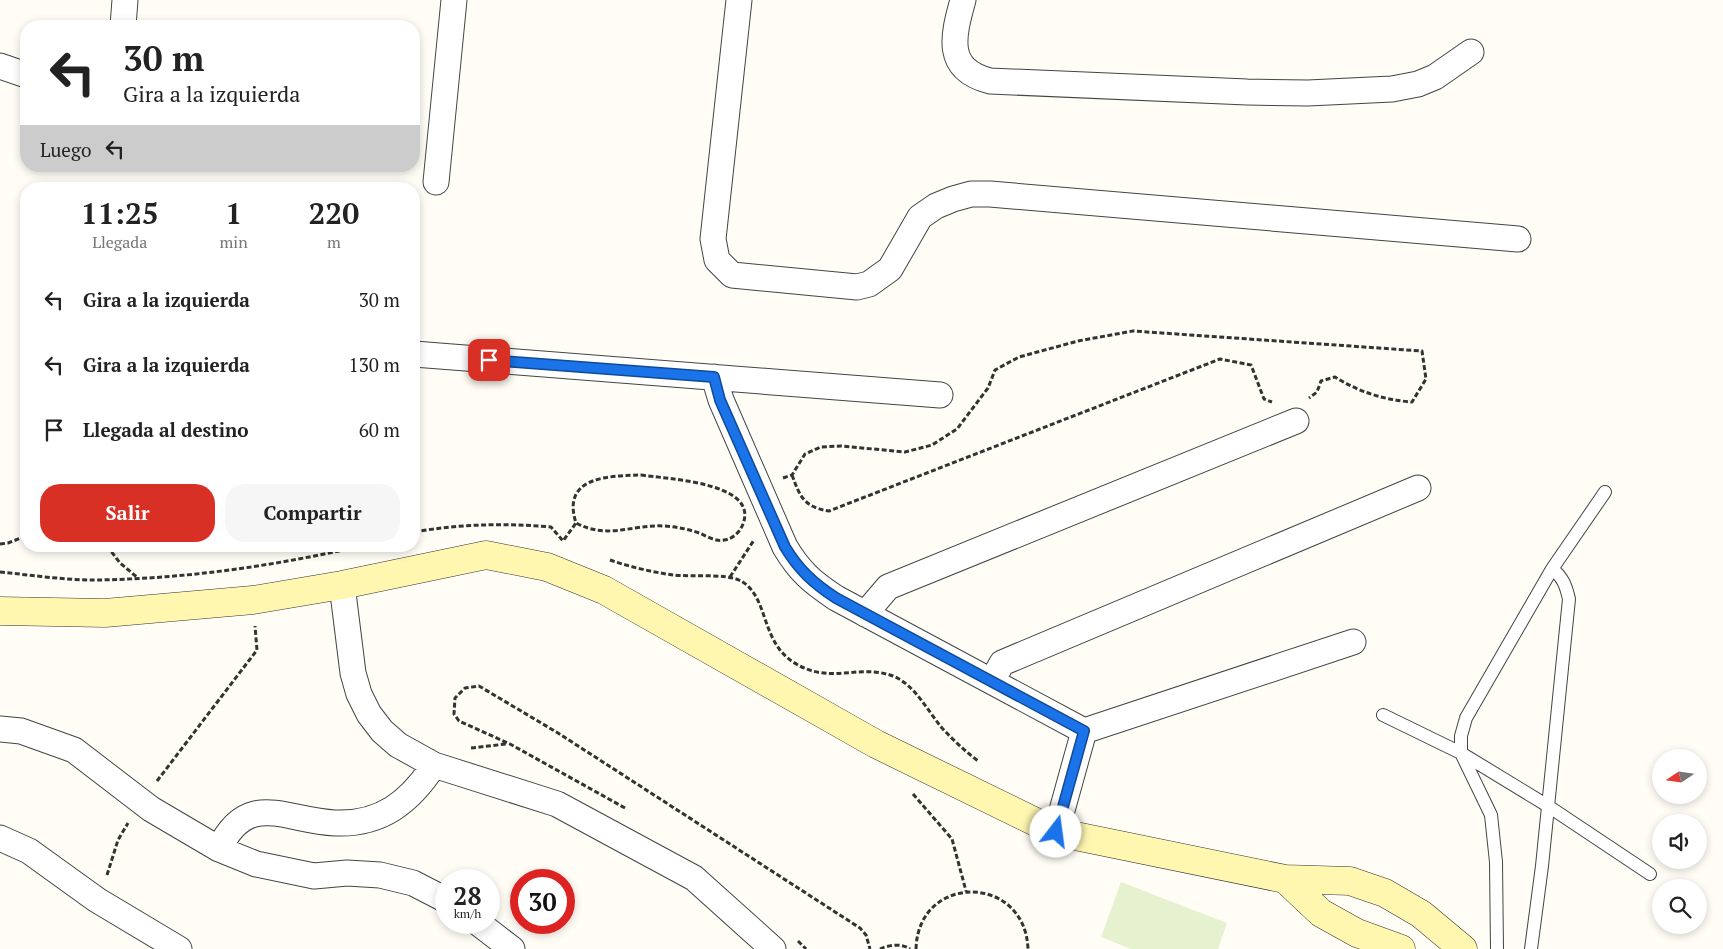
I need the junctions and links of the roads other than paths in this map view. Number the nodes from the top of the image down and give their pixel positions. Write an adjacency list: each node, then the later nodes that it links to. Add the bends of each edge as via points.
1 (125, 0): 5 (street)
2 (454, 0): 9 (street)
3 (739, 0): 10 (street, via 713,239 714,254 732,275 844,287 869,284 890,269 920,217 936,206 971,194)
4 (963, 0): 6 (street, via 954,34 956,52 959,61 972,75 990,81 1308,93 1392,89 1435,77)
5 (123, 20)
6 (1471, 52)
7 (0, 66): 8 (street)
8 (20, 73)
9 (436, 182)
10 (1518, 239)
11 (420, 354): 12 (street)
12 (714, 377): 13 (street); 20 (street, via 749,493 771,514 797,568 812,582)
13 (940, 395)
14 (1300, 411): 20 (street, via 888,588)
15 (1418, 488): 22 (street, via 1002,662)
16 (1605, 492): 17 (lane)
17 (1552, 569): 26 (lane, via 1466,718); 28 (lane, via 1563,580 1569,599)
18 (342, 585): 19 (street, via 253,600 105,613); 27 (street, via 353,673 368,714 398,745); 29 (street, via 486,555 547,567 604,590 876,744)
19 (0, 611)
20 (865, 614): 22 (street)
21 (1353, 642): 25 (street)
22 (992, 681): 25 (street)
23 (1383, 715): 26 (lane)
24 (0, 729): 31 (street, via 21,732 74,750 151,809)
25 (1084, 731): 29 (street)
26 (1461, 753): 28 (lane); 41 (lane, via 1492,815)
27 (434, 764): 31 (street, via 421,786 403,803 382,815 358,822 333,823 262,811 240,820 230,829); 38 (street, via 557,804 694,878)
28 (1548, 806): 32 (lane); 42 (lane)
29 (1056, 832): 33 (street)
30 (0, 838): 36 (street, via 29,851 97,900)
31 (218, 849): 34 (street, via 256,864 314,876 380,875 413,883)
32 (1650, 874)
33 (1284, 879): 39 (street, via 1321,913 1357,932); 40 (street, via 1350,881 1385,893 1421,914)
34 (435, 894)
35 (492, 934): 37 (street)
36 (179, 949)
37 (512, 949)
38 (773, 949)
39 (1401, 949)
40 (1463, 949)
41 (1497, 949)
42 (1531, 949)

